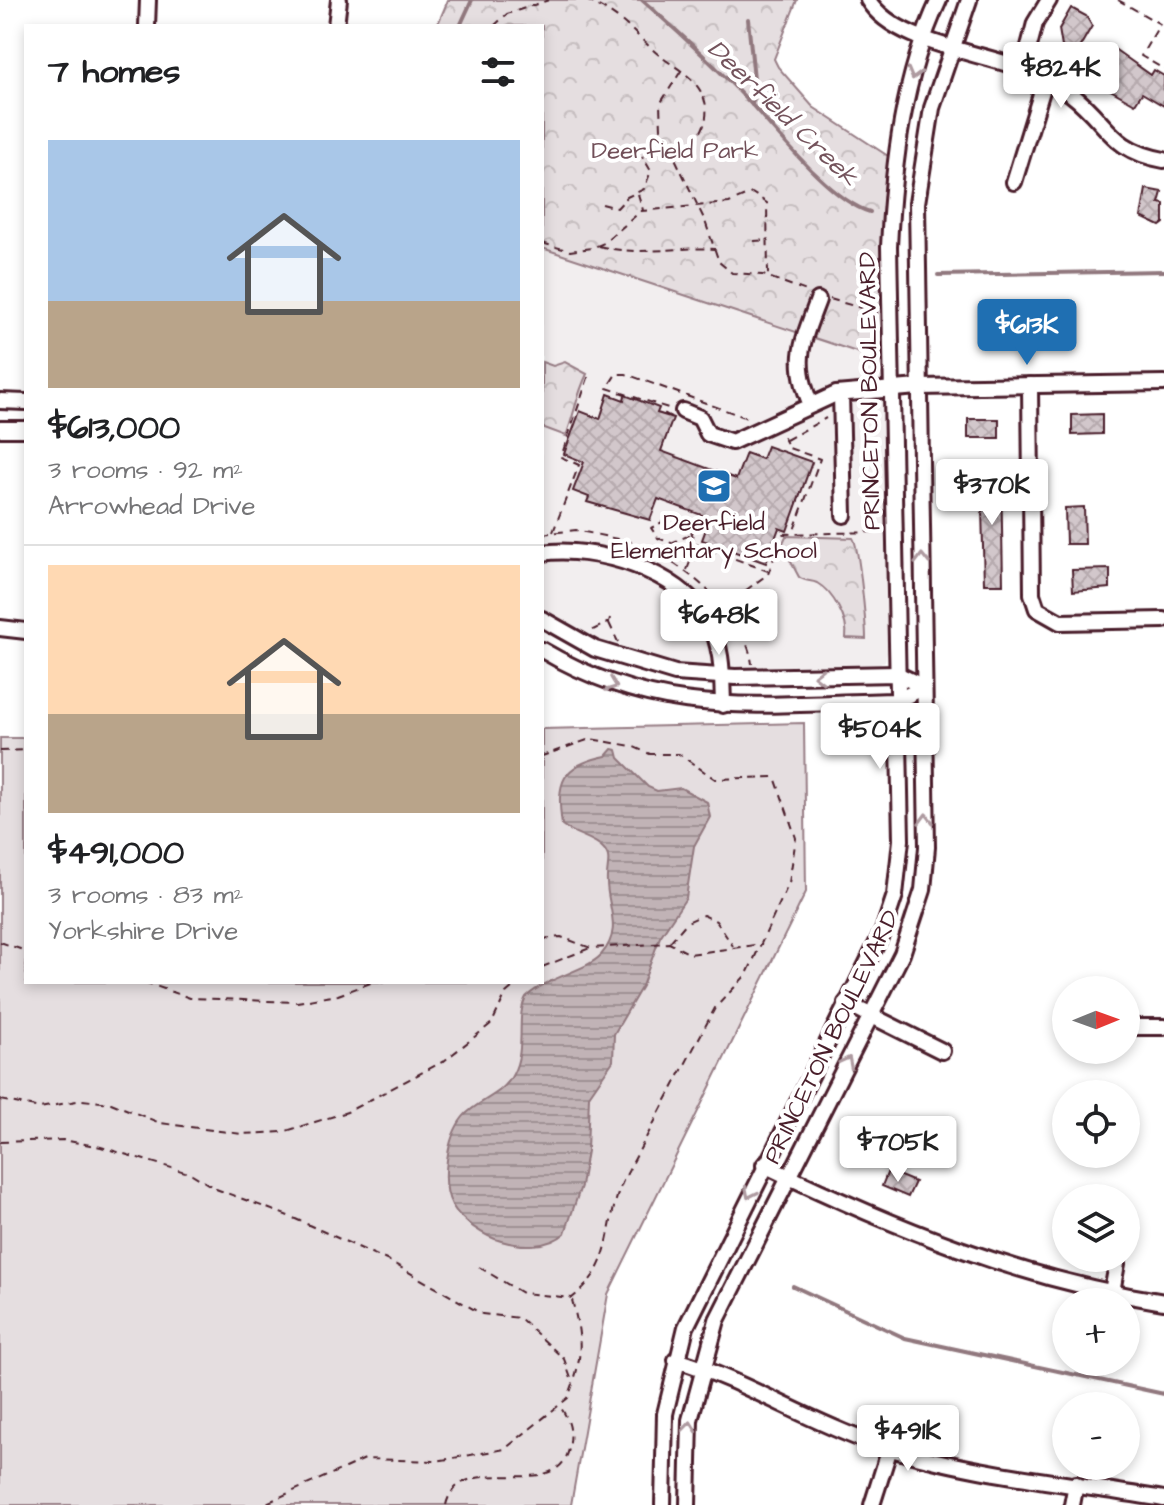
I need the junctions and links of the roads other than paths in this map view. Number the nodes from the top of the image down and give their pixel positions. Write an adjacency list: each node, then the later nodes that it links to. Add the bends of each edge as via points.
1 (148, 0): 7 (street)
2 (339, 0): 8 (street)
3 (868, 0): 9 (street, via 884,20)
4 (939, 0): 9 (street, PRINCETON BOULEVARD)
5 (969, 0): 10 (street, PRINCETON BOULEVARD)
6 (1049, 0): 11 (street, via 1035,23)
7 (147, 24)
8 (336, 24)
9 (924, 38): 10 (street); 19 (street, PRINCETON BOULEVARD, one-way to 19, via 893,183)
10 (950, 46): 11 (street); 18 (street, PRINCETON BOULEVARD, via 932,108 917,203)
11 (1023, 70): 12 (street)
12 (1045, 81): 13 (street, via 1071,94 1115,140); 14 (street)
13 (1164, 160)
14 (1014, 182)
15 (821, 298): 23 (street, via 798,364)
16 (1164, 383): 17 (street)
17 (1030, 385): 18 (street); 30 (street, via 1032,594 1037,609 1060,622)
18 (918, 387): 19 (street); 36 (street, PRINCETON BOULEVARD, one-way to 18)
19 (892, 389): 20 (street); 34 (street, PRINCETON BOULEVARD)
20 (841, 394): 23 (street); 27 (street)
21 (0, 401): 22 (street)
22 (24, 402)
23 (811, 405): 24 (street, via 732,442 708,434 700,418)
24 (680, 415)
25 (0, 429): 26 (street)
26 (24, 429)
27 (844, 515)
28 (544, 553): 35 (street, via 600,556 681,591 707,620)
29 (544, 620): 35 (street, via 620,659 675,673)
30 (1164, 620)
31 (0, 628): 32 (street)
32 (24, 631)
33 (544, 651): 38 (street, one-way to 38, via 637,693)
34 (897, 674): 35 (street, one-way to 35); 36 (street); 37 (street, PRINCETON BOULEVARD)
35 (722, 677): 38 (street)
36 (924, 687): 37 (street); 40 (street, PRINCETON BOULEVARD, one-way to 36, via 910,936 923,890)
37 (897, 701): 38 (street); 39 (street, PRINCETON BOULEVARD, via 899,872 883,931)
38 (723, 705)
39 (846, 1003): 40 (street); 44 (street, PRINCETON BOULEVARD)
40 (871, 1016): 43 (street); 45 (street, PRINCETON BOULEVARD, one-way to 40)
41 (1140, 1027): 42 (street)
42 (1164, 1027)
43 (942, 1051)
44 (764, 1165): 45 (street); 49 (street, PRINCETON BOULEVARD, one-way to 49, via 700,1295)
45 (789, 1177): 46 (street, via 951,1248); 50 (street, PRINCETON BOULEVARD, via 729,1293)
46 (1097, 1288)
47 (1140, 1297): 48 (street)
48 (1164, 1302)
49 (676, 1360): 50 (street); 54 (street, PRINCETON BOULEVARD, via 663,1434)
50 (701, 1367): 51 (street); 55 (street, PRINCETON BOULEVARD, one-way to 50, via 690,1420)
51 (890, 1448): 52 (street); 56 (street)
52 (1076, 1484): 53 (street); 57 (street)
53 (1164, 1499)
54 (663, 1505)
55 (688, 1505)
56 (872, 1505)
57 (1072, 1505)

